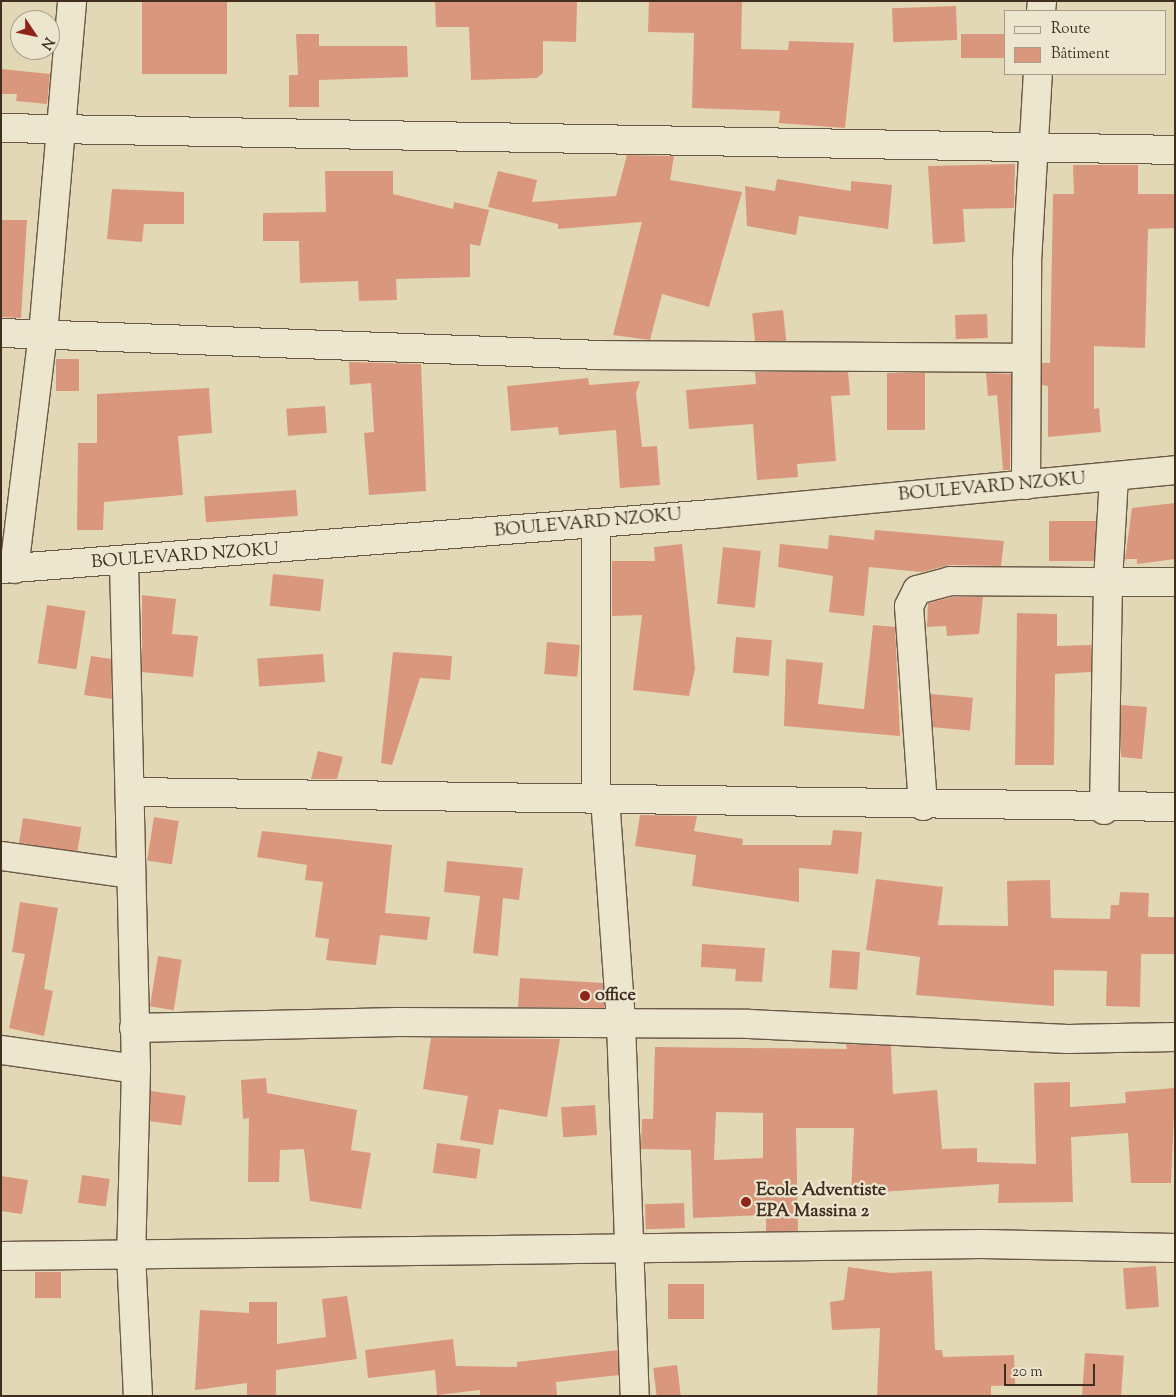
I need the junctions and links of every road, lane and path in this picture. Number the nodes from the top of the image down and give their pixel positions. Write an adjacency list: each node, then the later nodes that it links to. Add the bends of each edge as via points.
1 (72, 1): 4 (street)
2 (1038, 75): 5 (street)
3 (1, 128): 4 (street)
4 (62, 129): 5 (street); 8 (street)
5 (1034, 149): 6 (street); 9 (street)
6 (1175, 150)
7 (1, 333): 8 (street)
8 (42, 334): 9 (street, via 601,355); 15 (street)
9 (1026, 358): 12 (street)
10 (1175, 470): 11 (street, BOULEVARD NZOKU)
11 (1114, 477): 12 (street, BOULEVARD NZOKU); 16 (street)
12 (1026, 485): 13 (street, BOULEVARD NZOKU)
13 (596, 524): 14 (street, BOULEVARD NZOKU); 19 (street)
14 (124, 562): 15 (street, BOULEVARD NZOKU); 18 (street)
15 (8, 569)
16 (1108, 582): 17 (street); 20 (street, via 950,581 917,590 909,606); 22 (street)
17 (1175, 582)
18 (132, 792): 19 (street); 24 (street)
19 (601, 798): 20 (street); 25 (street)
20 (923, 806): 22 (street)
21 (1175, 807): 22 (street)
22 (1104, 810)
23 (1, 856): 24 (street)
24 (131, 874): 26 (street)
25 (621, 1023): 26 (street, via 398,1022); 27 (street, via 845,1027 1068,1039); 30 (street)
26 (134, 1028): 29 (street)
27 (1175, 1037)
28 (1, 1050): 29 (street)
29 (136, 1069): 32 (street)
30 (630, 1247): 31 (street); 32 (street); 35 (street)
31 (1175, 1248)
32 (131, 1254): 33 (street); 34 (street)
33 (1, 1256)
34 (138, 1396)
35 (635, 1396)

